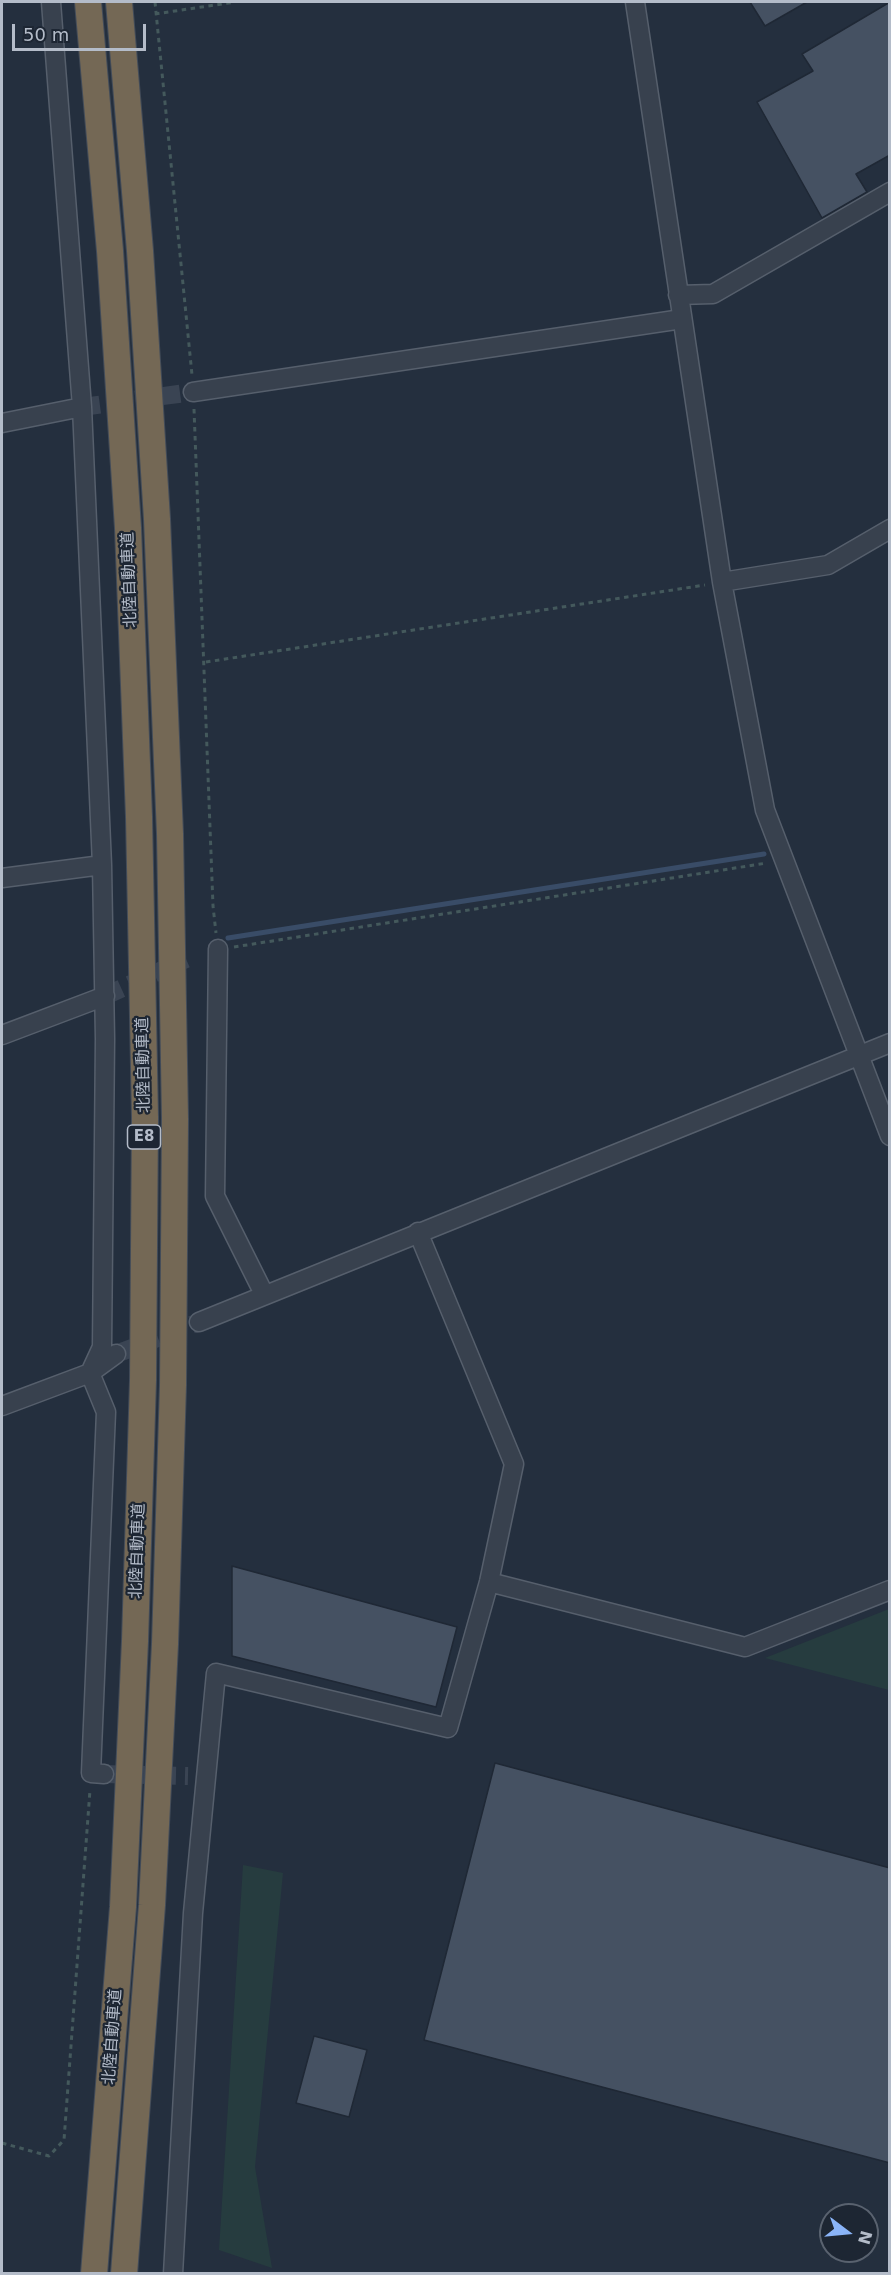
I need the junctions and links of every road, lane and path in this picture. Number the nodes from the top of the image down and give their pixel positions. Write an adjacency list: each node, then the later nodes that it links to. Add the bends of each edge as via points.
1 (51, 2): 12 (street)
2 (88, 2): 38 (highway, 北陸自動車道 / E8, via 110,251 128,540 140,817 145,1118 143,1380 135,1641 123,1907)
3 (118, 2): 39 (highway, 北陸自動車道 / E8, via 140,251 157,519 170,834 175,1119 165,1656 152,1916)
4 (155, 2): 7 (path)
5 (236, 2): 7 (path)
6 (635, 2): 9 (street)
7 (155, 14): 11 (path)
8 (890, 192): 9 (street, via 713,294)
9 (678, 295): 10 (street)
10 (682, 319): 11 (street); 15 (street)
11 (193, 392): 16 (path)
12 (82, 407): 13 (street); 18 (street)
13 (2, 423)
14 (890, 529): 15 (street, via 828,565)
15 (722, 582): 16 (path); 17 (street, via 765,810)
16 (206, 662): 20 (path, via 213,906)
17 (785, 860): 20 (path); 24 (street)
18 (102, 865): 19 (street); 21 (street)
19 (2, 878)
20 (218, 949): 27 (street, via 215,1196)
21 (105, 996): 22 (street); 30 (street, via 102,1347)
22 (2, 1035)
23 (890, 1043): 24 (street)
24 (857, 1056): 25 (street); 26 (street)
25 (890, 1136)
26 (418, 1232): 27 (street); 32 (street, via 514,1464)
27 (264, 1294): 28 (street)
28 (199, 1322)
29 (116, 1354): 30 (street)
30 (90, 1373): 31 (street); 34 (street, via 106,1412)
31 (2, 1406)
32 (489, 1582): 33 (street, via 745,1647); 36 (street, via 448,1728 216,1673)
33 (890, 1590)
34 (98, 1774): 37 (path, via 64,2140 49,2156)
35 (188, 1776): 36 (street)
36 (207, 1777): 40 (street, via 193,1913)
37 (2, 2143)
38 (94, 2274)
39 (124, 2274)
40 (173, 2274)

